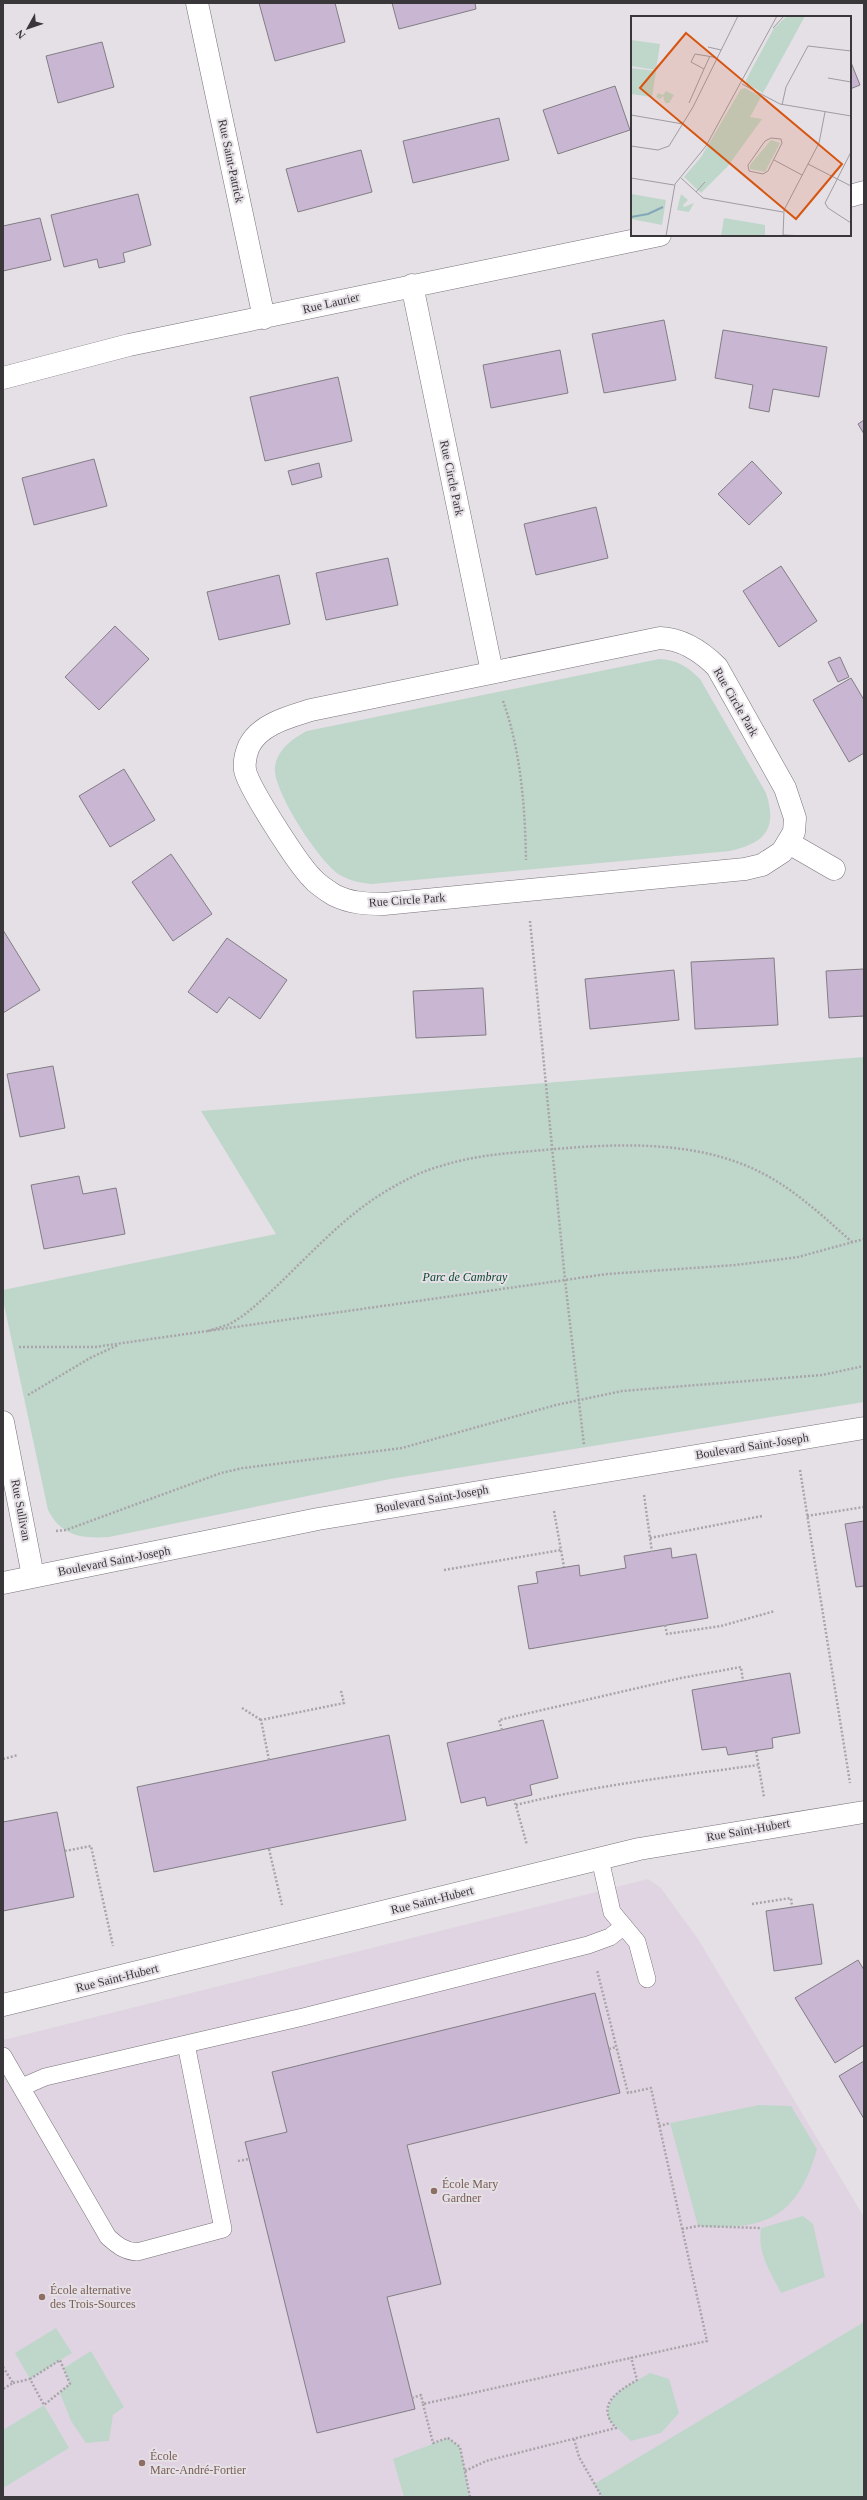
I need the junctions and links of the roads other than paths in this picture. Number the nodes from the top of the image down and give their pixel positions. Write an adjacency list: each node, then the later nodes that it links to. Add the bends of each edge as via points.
1 (197, 3): 6 (street, Rue Saint-Patrick)
2 (864, 192): 3 (street)
3 (851, 196)
4 (655, 236): 5 (street, Rue Laurier)
5 (412, 285): 6 (street, Rue Laurier); 8 (street, Rue Circle Park)
6 (264, 318): 7 (street, Rue Laurier, via 121,347)
7 (3, 378)
8 (492, 672): 9 (street, Rue Circle Park, via 646,640 670,639 695,649 717,667 785,788 796,818); 9 (street, Rue Circle Park, via 311,710 288,717 258,734 250,746 245,769 256,794 312,878 334,895 350,902 384,904 745,869 772,860)
9 (789, 843): 10 (street)
10 (834, 869)
11 (3, 1422): 13 (street, Rue Sullivan)
12 (864, 1428): 13 (street, Boulevard Saint-Joseph, via 318,1519)
13 (34, 1576): 14 (street, Boulevard Saint-Joseph)
14 (3, 1583)
15 (864, 1812): 16 (street, Rue Saint-Hubert, via 768,1826)
16 (600, 1858): 17 (lane, via 612,1912); 19 (street, Rue Saint-Hubert)
17 (624, 1926): 18 (lane, via 637,1942); 20 (lane, via 610,1938 588,1945)
18 (647, 1979)
19 (3, 2005)
20 (186, 2044): 22 (lane, via 45,2077); 22 (lane, via 224,2229 137,2252 127,2251 108,2237)
21 (3, 2056): 22 (lane)
22 (22, 2087)

